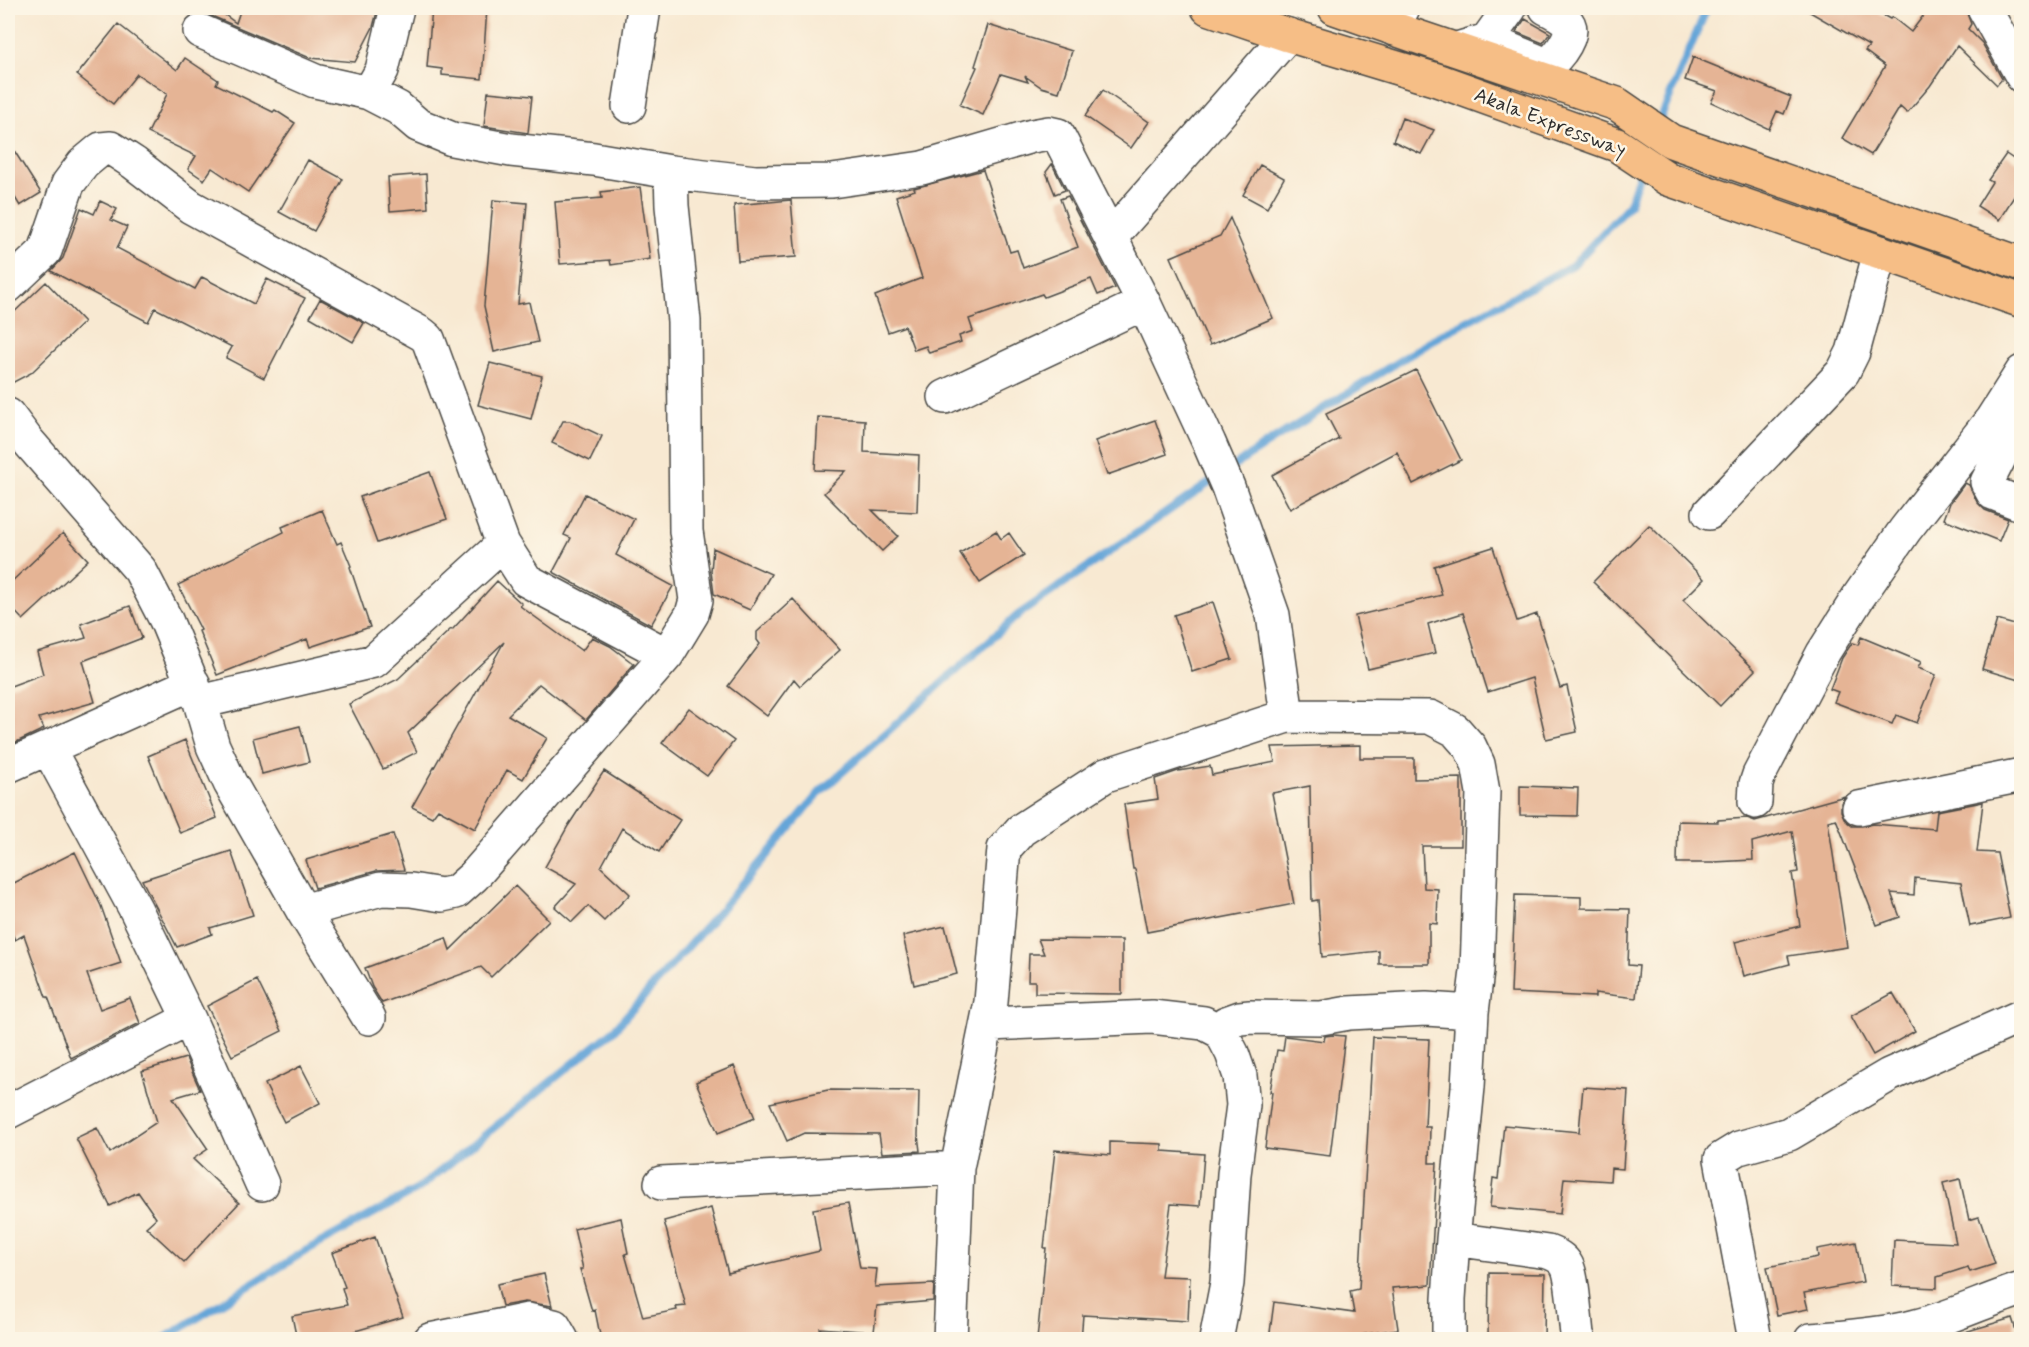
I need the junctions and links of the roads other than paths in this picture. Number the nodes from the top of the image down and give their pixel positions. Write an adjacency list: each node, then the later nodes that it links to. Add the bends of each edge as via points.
1 (396, 8): 14 (street, via 382,70)
2 (644, 8): 15 (street)
3 (1208, 8): 10 (main road, Akala Expressway)
4 (1335, 8): 8 (main road, Akala Expressway)
5 (1510, 8): 11 (street)
6 (1546, 8): 12 (street, via 1561,15 1571,37)
7 (1984, 8): 13 (street)
8 (1397, 18): 11 (main road, Akala Expressway)
9 (200, 31): 14 (street, via 315,81)
10 (1288, 36): 17 (street); 18 (main road, Akala Expressway, via 1437,80 1617,145 1668,179)
11 (1472, 45): 12 (main road, Akala Expressway)
12 (1540, 70): 19 (main road, Akala Expressway, via 1617,104 1671,141)
13 (2022, 76)
14 (369, 93): 16 (street, via 398,108 418,125 452,139)
15 (629, 106)
16 (671, 172): 17 (street, via 755,182 832,181 922,168 1049,133 1058,135 1064,144); 30 (street, via 684,321 686,531 696,600)
17 (1111, 237): 22 (street)
18 (1880, 252): 21 (main road, Akala Expressway); 28 (street, via 1853,352 1843,372)
19 (2022, 264)
20 (8, 286): 29 (street, via 45,251 68,184 82,164 101,149 111,148 191,207 428,339)
21 (2022, 301)
22 (1144, 303): 24 (street); 32 (street, via 1228,487 1274,615)
23 (2022, 372): 36 (street, via 1992,419 1905,530 1823,653 1760,775)
24 (945, 397)
25 (2022, 414): 27 (street, via 1987,482 1993,493)
26 (8, 415): 31 (street, via 141,570)
27 (2022, 502)
28 (1709, 513)
29 (503, 544): 30 (street, via 526,580); 31 (street, via 374,661)
30 (668, 655): 38 (street, via 456,892 442,895 381,889)
31 (196, 692): 33 (street); 38 (street, via 213,747 230,783)
32 (1287, 716): 39 (street, via 1430,717 1455,730 1470,747 1483,792); 43 (street, via 1106,775 1022,830 1004,849)
33 (48, 748): 34 (street); 42 (street, via 136,910)
34 (8, 765)
35 (2022, 775): 37 (street)
36 (1755, 802)
37 (1859, 808)
38 (303, 911): 41 (street)
39 (1472, 1012): 44 (street, via 1426,1009 1321,1018 1250,1017 1226,1023); 49 (street)
40 (2022, 1016): 57 (street, via 1889,1075 1789,1134 1739,1148 1721,1160)
41 (369, 1018)
42 (189, 1019): 45 (street); 48 (street)
43 (988, 1024): 44 (street, via 1152,1017 1204,1023); 46 (street)
44 (1221, 1032): 54 (street, via 1240,1076 1243,1106 1227,1283)
45 (8, 1112)
46 (957, 1168): 47 (street); 53 (street)
47 (661, 1183)
48 (262, 1184)
49 (1453, 1239): 55 (street); 56 (street, via 1559,1256 1570,1277)
50 (2022, 1289): 58 (street, via 1909,1328)
51 (430, 1340): 52 (street, via 528,1320 554,1326)
52 (562, 1340)
53 (951, 1340)
54 (1216, 1340)
55 (1449, 1340)
56 (1579, 1340)
57 (1755, 1340)
58 (1811, 1340)

